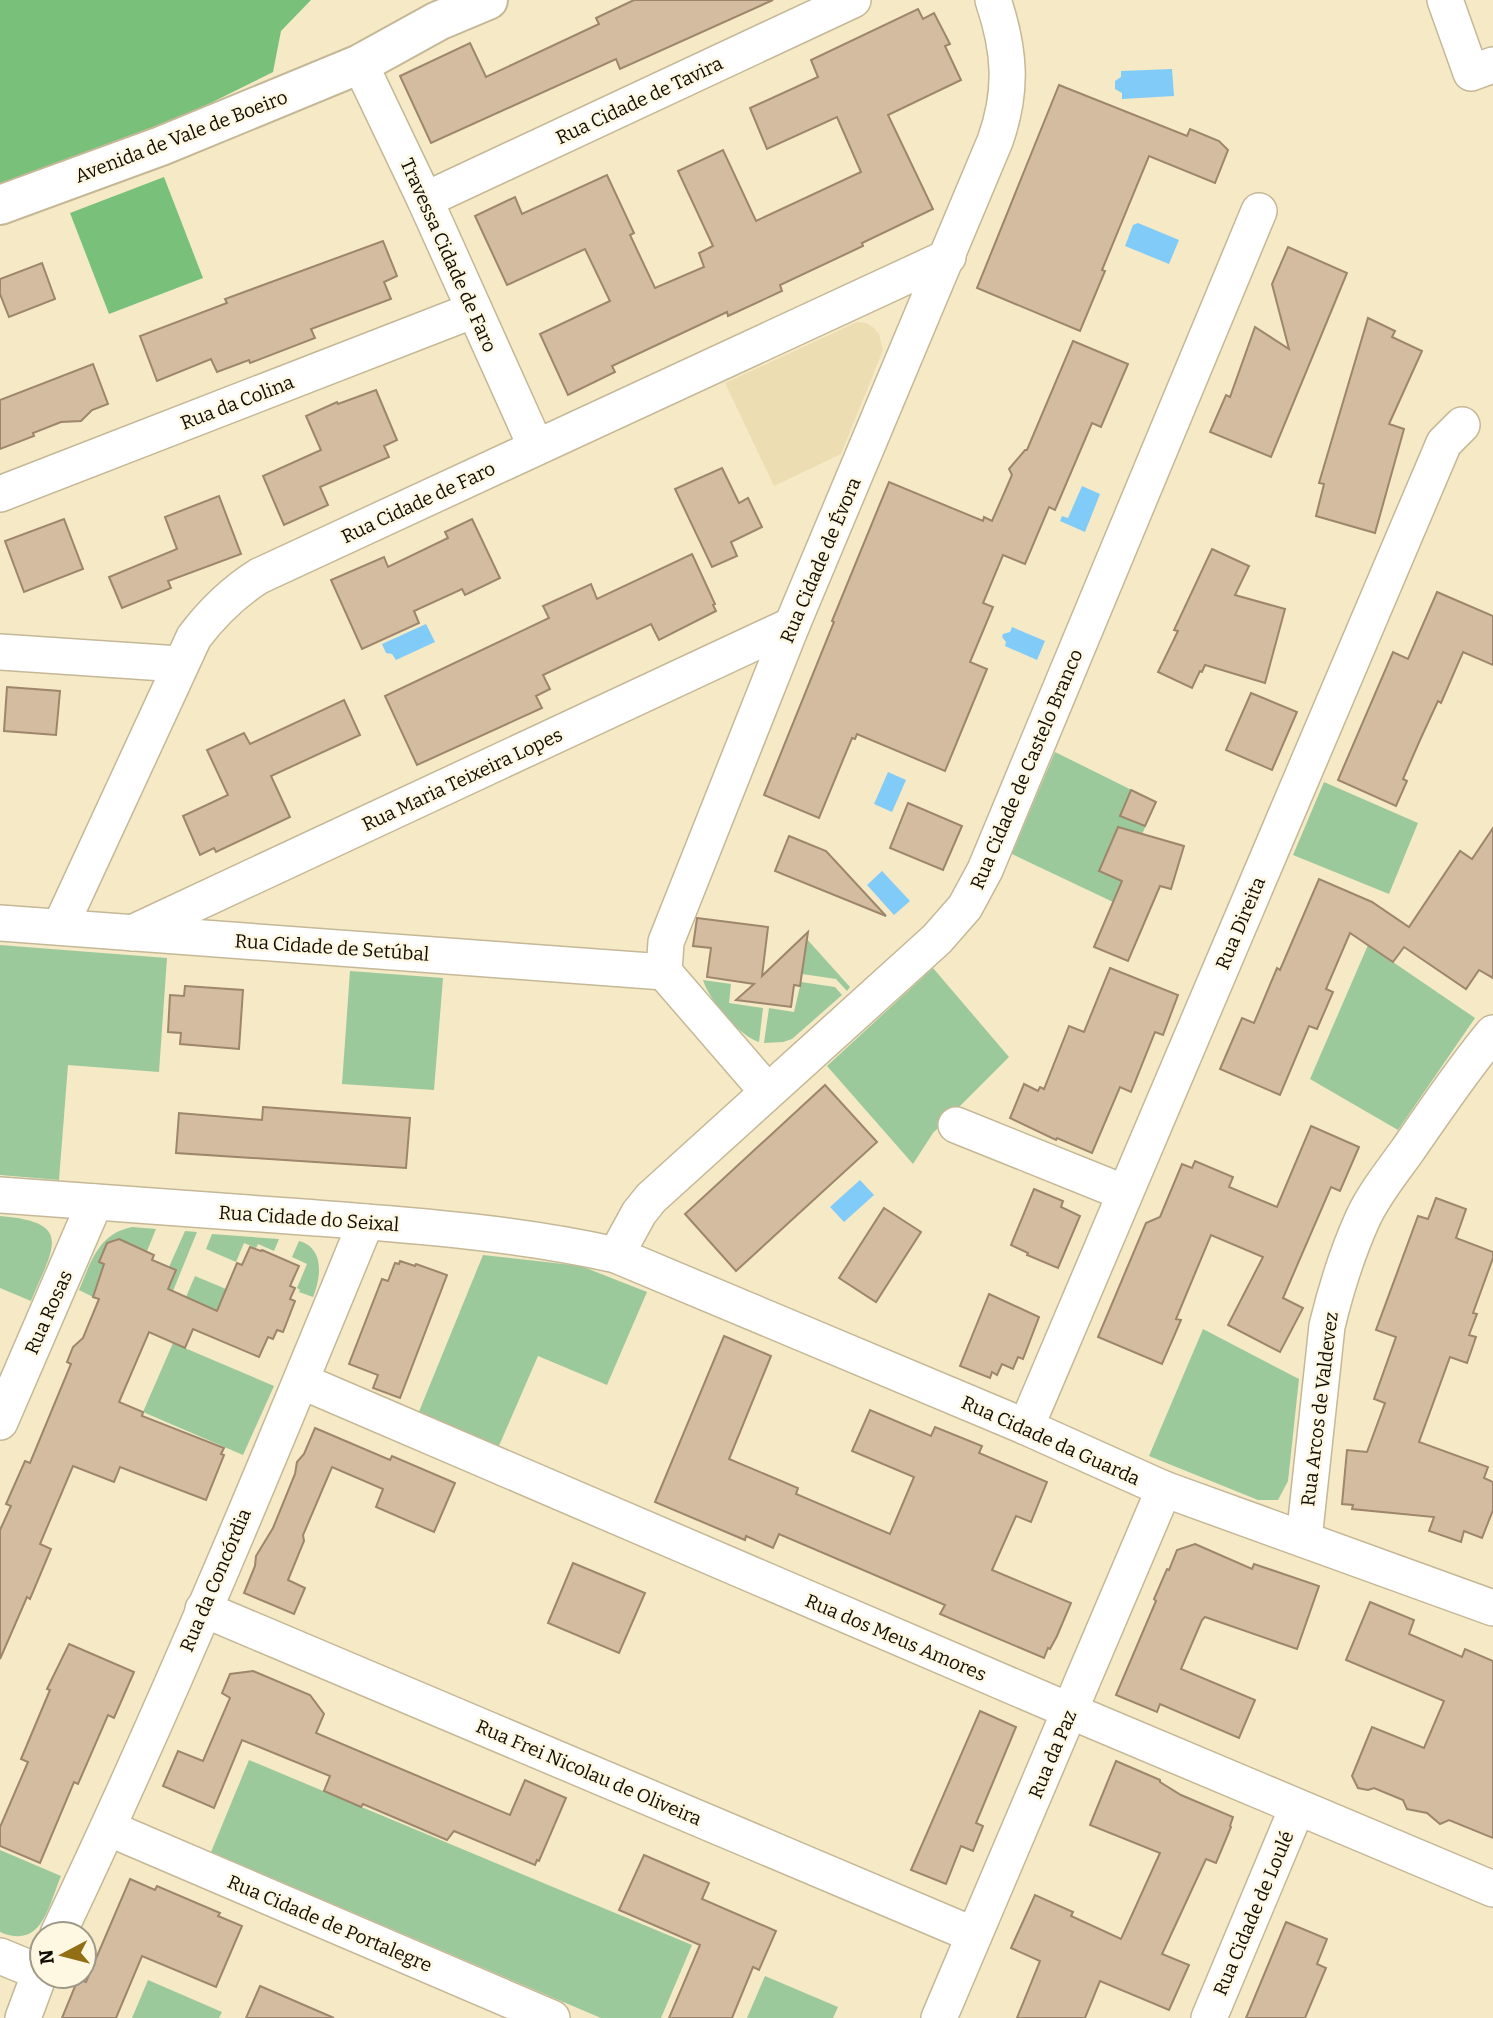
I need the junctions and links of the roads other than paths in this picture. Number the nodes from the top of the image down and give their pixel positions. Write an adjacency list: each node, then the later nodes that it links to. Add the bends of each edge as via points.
1 (429, 0): 6 (street, Avenida de Vale de Boeiro)
2 (488, 0): 6 (street, Avenida de Vale de Boeiro, via 438,21)
3 (853, 0): 8 (street, Rua Cidade de Tavira)
4 (993, 0): 11 (street, Rua Cidade de Évora, via 1008,60 1004,116)
5 (1446, 0): 7 (street, via 1471,73)
6 (360, 64): 8 (street, Travessa Cidade de Faro); 9 (street, Avenida de Vale de Boeiro, via 162,146)
7 (1493, 65)
8 (425, 200): 12 (street, Travessa Cidade de Faro)
9 (0, 205)
10 (1259, 211): 24 (street, Rua Cidade de Castelo Branco, via 985,870 965,907 937,939)
11 (948, 257): 14 (street, Rua Cidade de Faro); 16 (street, Rua Cidade de Évora)
12 (474, 310): 14 (street, Travessa Cidade de Faro); 15 (street, Rua da Colina)
13 (1462, 425): 26 (street, Rua Direita, via 1444,443)
14 (536, 447): 18 (street, Rua Cidade de Faro, via 259,576 212,613)
15 (0, 494)
16 (792, 625): 21 (street, Rua Maria Teixeira Lopes); 22 (street, Rua Cidade de Évora, via 672,925)
17 (0, 652): 18 (street)
18 (180, 664): 20 (street, Rua Cidade de Faro)
19 (0, 923): 20 (street, Rua Cidade de Setúbal)
20 (60, 927): 21 (street, Rua Cidade de Setúbal)
21 (132, 933): 22 (street, Rua Cidade de Setúbal)
22 (663, 972): 24 (street)
23 (1493, 1033): 35 (street, Rua Arcos de Valdevez, via 1384,1184 1364,1215 1348,1254 1327,1326)
24 (767, 1091): 30 (street, Rua Cidade de Castelo Branco, via 651,1198)
25 (956, 1125): 26 (street)
26 (1125, 1193): 33 (street, Rua Direita)
27 (0, 1195): 28 (street, Rua Cidade do Seixal)
28 (95, 1202): 29 (street, Rua Cidade do Seixal); 32 (street, Rua Rosas)
29 (366, 1222): 30 (street, Rua Cidade do Seixal, via 559,1242); 31 (street, Rua da Concórdia)
30 (616, 1255): 33 (street, Rua Cidade da Guarda)
31 (300, 1381): 37 (street, Rua da Concórdia); 38 (street, Rua dos Meus Amores)
32 (0, 1422)
33 (1026, 1427): 34 (street, Rua Cidade da Guarda)
34 (1164, 1489): 35 (street, Rua Cidade da Guarda); 38 (street, Rua da Paz)
35 (1304, 1539): 36 (street, Rua Cidade da Guarda)
36 (1493, 1608)
37 (203, 1609): 40 (street, Rua da Concórdia); 43 (street, Rua Frei Nicolau de Oliveira)
38 (1070, 1712): 39 (street, Rua dos Meus Amores); 43 (street, Rua da Paz)
39 (1297, 1808): 41 (street, Rua dos Meus Amores); 50 (street, Rua Cidade de Loulé)
40 (108, 1828): 42 (street, Rua da Concórdia); 48 (street, Rua Cidade de Portalegre)
41 (1493, 1889)
42 (65, 1920)
43 (974, 1935): 49 (street, Rua da Paz)
44 (0, 1956): 45 (street)
45 (28, 1965)
46 (33, 1990): 47 (street)
47 (23, 2018)
48 (552, 2018)
49 (939, 2018)
50 (1209, 2018)

